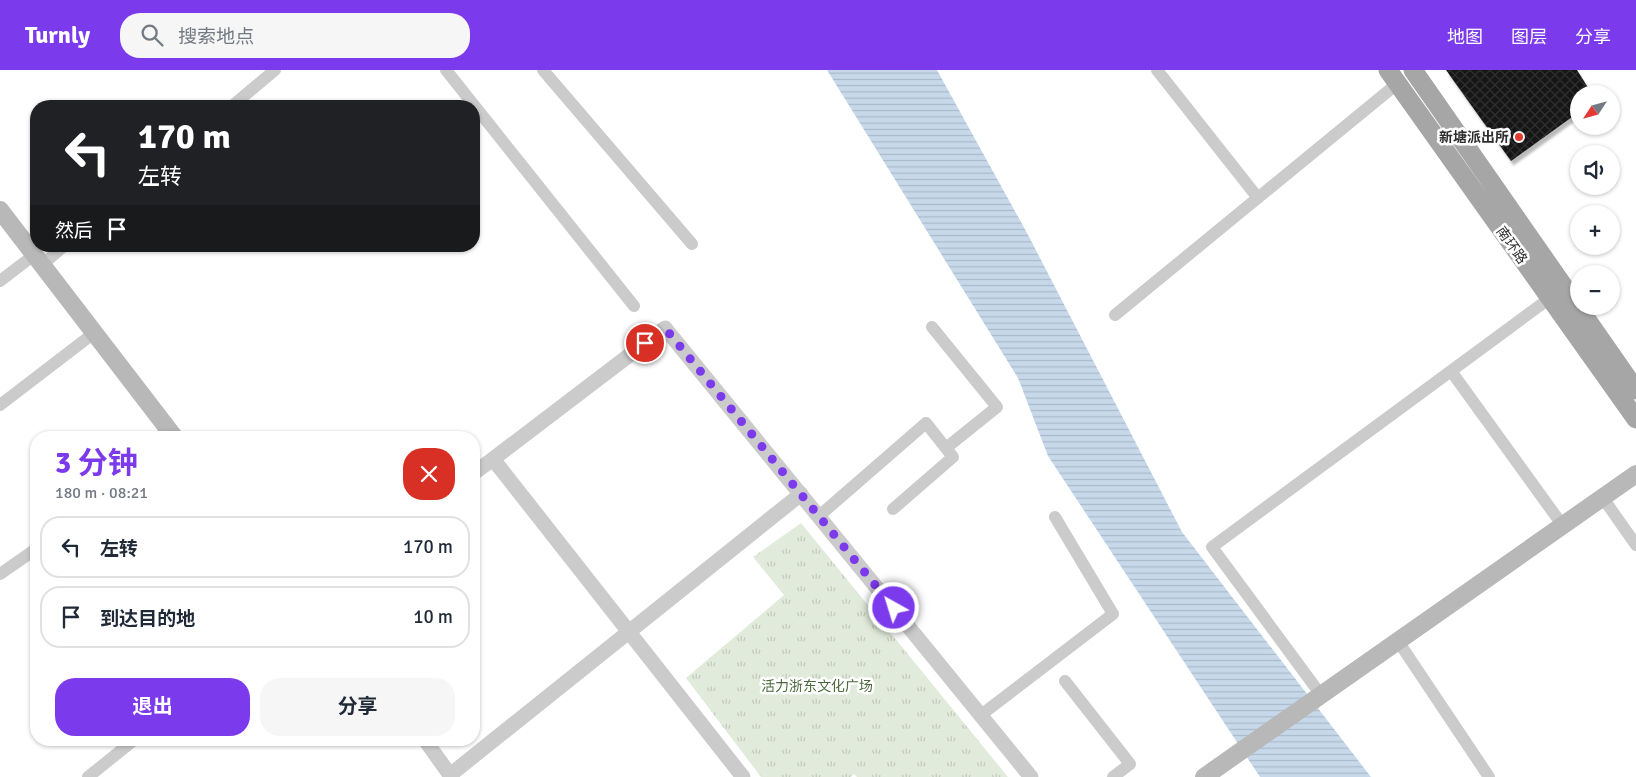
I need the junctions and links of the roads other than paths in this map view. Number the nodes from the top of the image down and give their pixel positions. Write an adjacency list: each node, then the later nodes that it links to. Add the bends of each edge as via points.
1 (275, 70): 7 (street)
2 (446, 70): 8 (street)
3 (543, 70): 12 (street)
4 (1157, 70): 10 (street)
5 (1413, 70): 24 (main road, 南环路)
6 (1393, 77): 10 (street); 18 (main road, 南环路)
7 (239, 100)
8 (470, 100)
9 (480, 113): 19 (street)
10 (1258, 198): 20 (street)
11 (0, 210): 13 (main road)
12 (692, 244)
13 (30, 249)
14 (32, 252): 16 (main road)
15 (53, 252): 16 (street)
16 (38, 260): 17 (street); 22 (main road)
17 (0, 281)
18 (1550, 298): 23 (street); 26 (main road, 南环路)
19 (634, 306)
20 (1115, 315)
21 (932, 327): 28 (street, via 997,407)
22 (94, 333): 25 (street); 27 (main road)
23 (1450, 371): 37 (street); 44 (street, via 1212,546)
24 (1636, 390)
25 (0, 405)
26 (1636, 419)
27 (170, 431)
28 (946, 448): 34 (street, via 953,457); 35 (street, via 926,423)
29 (494, 459): 30 (street); 32 (street, via 665,328); 41 (street)
30 (480, 469)
31 (1636, 474): 33 (main road)
32 (801, 494): 35 (street); 41 (street)
33 (1603, 498): 37 (main road); 38 (street)
34 (893, 509)
35 (819, 516): 45 (street)
36 (1055, 517): 45 (street, via 1114,614)
37 (1563, 526): 42 (main road)
38 (1636, 545)
39 (30, 552): 40 (street)
40 (0, 574)
41 (629, 632): 48 (street); 50 (street)
42 (1398, 641): 44 (main road); 54 (street)
43 (1065, 680): 52 (street, via 1130,764)
44 (1322, 695): 53 (main road)
45 (981, 715): 51 (street)
46 (127, 746): 49 (street)
47 (429, 746): 48 (street)
48 (450, 776)
49 (88, 777)
50 (743, 777)
51 (1031, 777)
52 (1113, 777)
53 (1204, 777)
54 (1489, 777)

